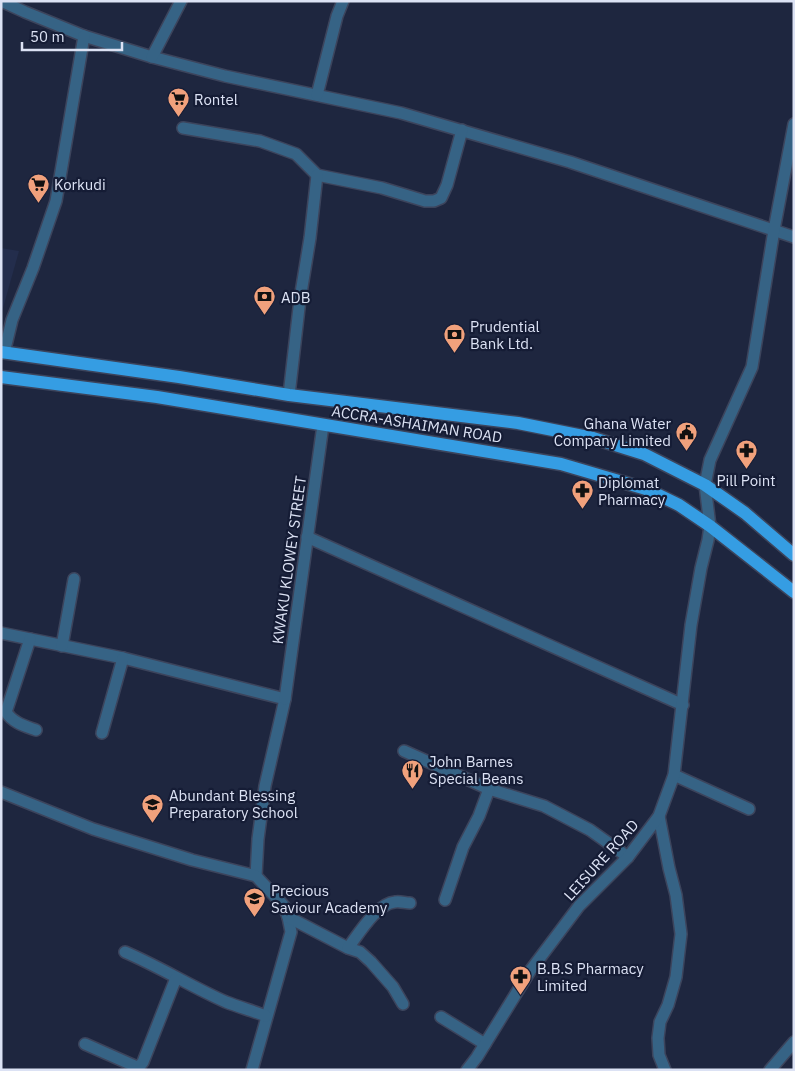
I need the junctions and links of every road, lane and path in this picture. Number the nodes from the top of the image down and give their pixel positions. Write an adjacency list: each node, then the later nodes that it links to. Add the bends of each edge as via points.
1 (181, 1): 5 (street)
2 (343, 1): 6 (street)
3 (1, 2): 4 (street)
4 (84, 36): 5 (street); 13 (street, via 56,201)
5 (152, 57): 6 (street)
6 (317, 95): 9 (street)
7 (794, 124): 11 (street, LEISURE ROAD)
8 (184, 128): 10 (street, via 260,141 296,154)
9 (462, 130): 10 (street, via 447,185 441,198 434,201); 11 (street)
10 (317, 175): 15 (street)
11 (774, 230): 12 (street); 17 (street, LEISURE ROAD, via 752,367 710,460)
12 (794, 237)
13 (3, 353): 15 (main road, ACCRA-ASHAIMAN ROAD)
14 (1, 377): 16 (main road, ACCRA-ASHAIMAN ROAD, via 157,397)
15 (289, 395): 17 (main road, ACCRA-ASHAIMAN ROAD, via 518,423 593,438 644,454)
16 (323, 425): 18 (main road, ACCRA-ASHAIMAN ROAD, via 561,464 646,489); 19 (street, KWAKU KLOWEY STREET)
17 (705, 485): 18 (street, LEISURE ROAD); 20 (main road, ACCRA-ASHAIMAN ROAD)
18 (710, 526): 22 (main road, ACCRA-ASHAIMAN ROAD); 28 (street, LEISURE ROAD, via 691,625)
19 (307, 537): 27 (street, KWAKU KLOWEY STREET); 28 (street)
20 (794, 555)
21 (74, 579): 25 (street)
22 (794, 592)
23 (1, 634): 24 (street)
24 (30, 639): 25 (street); 29 (street, via 6,712 10,718)
25 (62, 646): 26 (street)
26 (123, 658): 27 (street); 30 (street)
27 (285, 699): 38 (street, KWAKU KLOWEY STREET, via 265,786)
28 (683, 705): 32 (street, LEISURE ROAD)
29 (36, 730)
30 (102, 733)
31 (404, 751): 33 (street)
32 (674, 775): 35 (street); 36 (street, LEISURE ROAD)
33 (488, 788): 37 (street, via 544,806 590,830); 39 (street)
34 (1, 792): 38 (street, via 93,829)
35 (749, 809)
36 (660, 816): 37 (street, LEISURE ROAD); 53 (street, via 681,934 676,977 660,1022 658,1038 659,1056)
37 (628, 857): 50 (street, LEISURE ROAD, via 579,906 530,971)
38 (256, 876): 41 (street, via 284,906)
39 (445, 900)
40 (410, 903): 42 (street, via 386,904)
41 (288, 917): 42 (street); 46 (street, via 291,932)
42 (348, 948): 45 (street, via 360,952 371,962)
43 (125, 952): 44 (street)
44 (176, 978): 46 (street); 49 (street, via 139,1067)
45 (404, 1004)
46 (266, 1016): 51 (street)
47 (441, 1017): 50 (street)
48 (794, 1042): 54 (street)
49 (85, 1044)
50 (485, 1044): 52 (street, LEISURE ROAD)
51 (252, 1070)
52 (467, 1070)
53 (665, 1070)
54 (770, 1070)

